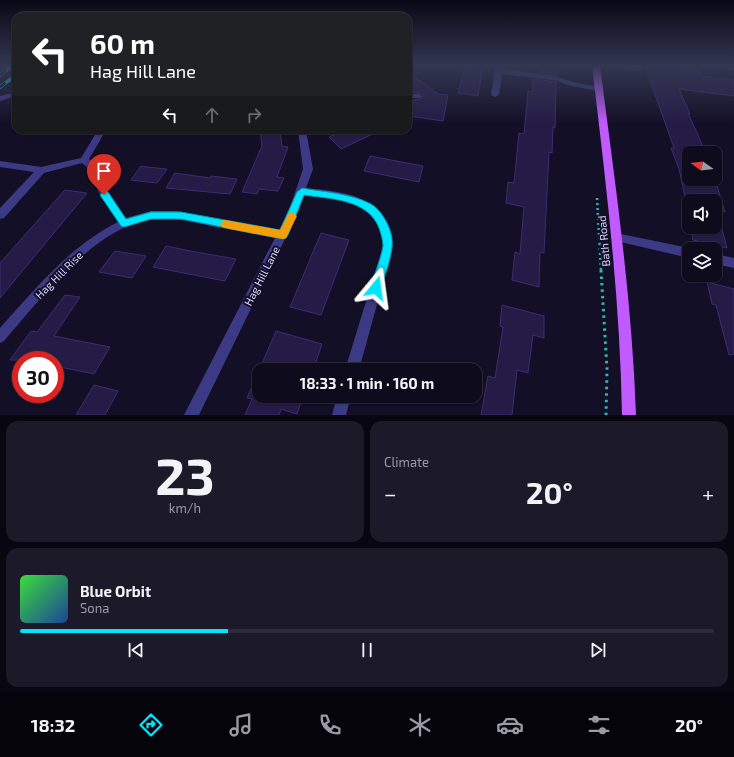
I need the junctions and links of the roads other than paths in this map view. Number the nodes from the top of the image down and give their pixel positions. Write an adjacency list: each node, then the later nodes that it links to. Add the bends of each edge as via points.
1 (496, 85): 5 (street)
2 (579, 85): 4 (street)
3 (599, 85): 4 (main road, Bath Road)
4 (599, 89): 19 (main road, Bath Road)
5 (495, 94)
6 (12, 95): 9 (street)
7 (412, 96): 8 (street)
8 (419, 96)
9 (0, 99)
10 (100, 134): 12 (street)
11 (303, 134): 15 (street, Hag Hill Lane, via 308,169)
12 (84, 160): 14 (street); 17 (street, via 92,166 104,195)
13 (0, 164): 14 (street)
14 (41, 170): 16 (street)
15 (302, 192): 18 (street, Hag Hill Lane); 24 (street, via 339,196 368,207 381,219 387,237 388,246)
16 (0, 216)
17 (124, 223): 18 (street, Hag Hill Rise, via 151,216 181,216); 23 (street, Hag Hill Rise, via 98,238 69,262)
18 (283, 235): 26 (street, Hag Hill Lane)
19 (616, 237): 20 (street); 28 (main road, Bath Road)
20 (682, 251)
21 (722, 260): 22 (street)
22 (734, 263)
23 (0, 337)
24 (354, 363)
25 (342, 403): 27 (street)
26 (191, 415)
27 (339, 415)
28 (629, 415)

